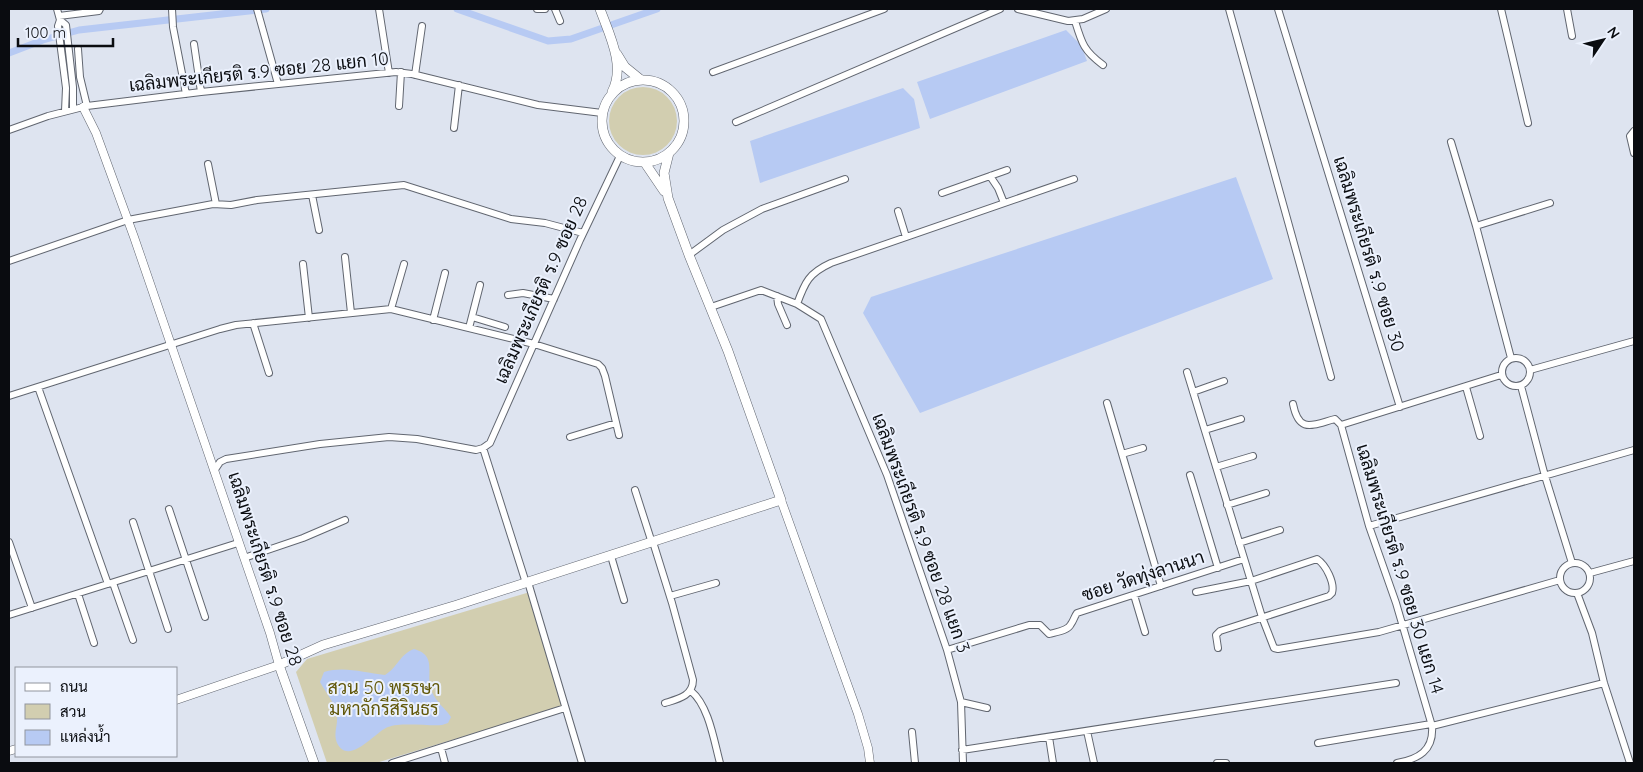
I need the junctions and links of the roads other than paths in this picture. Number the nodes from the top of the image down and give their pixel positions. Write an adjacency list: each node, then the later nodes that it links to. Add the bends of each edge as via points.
1 (100, 9): 17 (street)
2 (172, 9): 37 (street)
3 (257, 9): 32 (street)
4 (379, 9): 29 (street)
5 (537, 9): 6 (street)
6 (545, 9)
7 (555, 9): 18 (street)
8 (884, 9): 28 (street)
9 (1000, 9): 44 (street)
10 (1018, 9): 19 (street)
11 (1106, 9): 19 (street)
12 (1229, 9): 100 (street)
13 (1278, 9): 109 (street, เฉลิมพระเกียรติ ร.9 ซอย 30)
14 (1501, 9): 45 (street)
15 (1567, 9): 21 (street)
16 (601, 13): 24 (main road)
17 (60, 19): 25 (street)
18 (560, 21)
19 (1075, 21): 26 (street, via 1084,47)
20 (422, 26): 30 (street)
21 (1572, 36)
22 (194, 44): 36 (street)
23 (78, 49): 39 (street)
24 (614, 49): 31 (main road, via 625,67); 38 (main road, via 618,76)
25 (66, 64): 34 (street); 35 (street)
26 (1103, 65)
27 (401, 72): 29 (street, เฉลิมพระเกียรติ ร.9 ซอย 28 แยก 10); 30 (street, เฉลิมพระเกียรติ ร.9 ซอย 28 แยก 10); 40 (street)
28 (713, 72)
29 (389, 73): 32 (street, เฉลิมพระเกียรติ ร.9 ซอย 28 แยก 10)
30 (415, 75): 33 (street, เฉลิมพระเกียรติ ร.9 ซอย 28 แยก 10)
31 (641, 80): 38 (main road, via 623,84); 50 (main road, via 668,88 682,108 682,133)
32 (278, 84): 36 (street, เฉลิมพระเกียรติ ร.9 ซอย 28 แยก 10)
33 (459, 85): 43 (street, เฉลิมพระเกียรติ ร.9 ซอย 28 แยก 10, via 538,105); 46 (street)
34 (73, 87): 35 (street); 41 (street)
35 (66, 88): 42 (street)
36 (202, 92): 37 (street, เฉลิมพระเกียรติ ร.9 ซอย 28 แยก 10)
37 (186, 94): 39 (street, เฉลิมพระเกียรติ ร.9 ซอย 28 แยก 10)
38 (611, 94): 43 (main road)
39 (85, 106): 41 (street, เฉลิมพระเกียรติ ร.9 ซอย 28 แยก 10); 66 (street)
40 (399, 106)
41 (73, 109): 42 (street, เฉลิมพระเกียรติ ร.9 ซอย 28 แยก 10)
42 (65, 111): 47 (street, เฉลิมพระเกียรติ ร.9 ซอย 28 แยก 10)
43 (602, 113): 52 (main road, via 602,130 609,145)
44 (736, 122)
45 (1528, 123)
46 (454, 128)
47 (9, 130)
48 (1634, 131): 51 (street, via 1630,134)
49 (1451, 142): 67 (street)
50 (669, 153): 53 (main road); 61 (main road, via 664,173)
51 (1634, 153)
52 (620, 156): 53 (main road); 69 (street, เฉลิมพระเกียรติ ร.9 ซอย 28)
53 (645, 163): 61 (main road)
54 (208, 164): 63 (street)
55 (1007, 170): 56 (street)
56 (990, 176): 59 (street); 62 (street)
57 (845, 179): 71 (street, via 762,209 723,230)
58 (1074, 179): 62 (street)
59 (942, 193)
60 (312, 194): 63 (street); 68 (street); 69 (street, via 404,185 512,219)
61 (668, 198): 71 (main road)
62 (1004, 203): 70 (street)
63 (216, 204): 66 (street)
64 (1550, 204): 67 (street)
65 (898, 210): 70 (street)
66 (128, 220): 73 (street); 93 (street)
67 (1476, 226): 95 (street)
68 (319, 230)
69 (583, 233): 80 (street, เฉลิมพระเกียรติ ร.9 ซอย 28)
70 (906, 237): 81 (street, via 820,268 805,282)
71 (689, 255): 82 (main road)
72 (345, 257): 84 (street)
73 (9, 261)
74 (304, 264): 86 (street)
75 (404, 264): 83 (street)
76 (445, 273): 87 (street)
77 (480, 285): 85 (street)
78 (508, 295): 80 (street, via 523,293)
79 (777, 296): 81 (street, เฉลิมพระเกียรติ ร.9 ซอย 28 แยก 3); 82 (street, เฉลิมพระเกียรติ ร.9 ซอย 28 แยก 3, via 761,290); 89 (street)
80 (554, 298): 94 (street, เฉลิมพระเกียรติ ร.9 ซอย 28)
81 (797, 304): 170 (street, เฉลิมพระเกียรติ ร.9 ซอย 28 แยก 3, via 817,316 824,326 887,475)
82 (711, 307): 128 (main road)
83 (391, 309): 84 (street); 87 (street)
84 (351, 313): 86 (street)
85 (472, 317): 90 (street); 91 (street)
86 (309, 318): 88 (street)
87 (434, 320): 91 (street)
88 (253, 324): 93 (street, via 220,328); 98 (street)
89 (787, 325)
90 (506, 327)
91 (469, 328): 94 (street)
92 (1634, 340): 96 (street)
93 (170, 344): 103 (street); 123 (street)
94 (534, 344): 111 (street, via 598,364 605,376); 117 (street, เฉลิมพระเกียรติ ร.9 ซอย 28, via 494,438)
95 (1511, 358): 96 (street, via 1525,361); 99 (street, via 1503,365)
96 (1530, 370): 102 (street, via 1528,379)
97 (1187, 372): 105 (street)
98 (269, 373)
99 (1501, 375): 102 (street, via 1505,383); 104 (street)
100 (1332, 377)
101 (1224, 381): 105 (street)
102 (1521, 386): 125 (street)
103 (38, 387): 106 (street); 151 (street)
104 (1466, 387): 109 (street); 115 (street)
105 (1193, 392): 113 (street)
106 (9, 396)
107 (1107, 403): 120 (street)
108 (1293, 404): 112 (street, via 1298,421 1306,426 1335,419)
109 (1400, 406): 112 (street, เฉลิมพระเกียรติ ร.9 ซอย 30 แยก 14)
110 (1241, 419): 113 (street)
111 (616, 423): 114 (street); 116 (street)
112 (1340, 425): 133 (street, เฉลิมพระเกียรติ ร.9 ซอย 30 แยก 14)
113 (1205, 430): 122 (street)
114 (619, 435)
115 (1480, 436)
116 (570, 437)
117 (483, 448): 123 (street, เฉลิมพระเกียรติ ร.9 ซอย 28, via 466,449 389,437 226,459); 150 (street)
118 (1143, 448): 120 (street)
119 (1634, 450): 125 (street)
120 (1122, 454): 153 (street)
121 (1254, 456): 122 (street)
122 (1216, 467): 129 (street)
123 (214, 471): 137 (street, เฉลิมพระเกียรติ ร.9 ซอย 28)
124 (1190, 476): 145 (street)
125 (1545, 476): 133 (street); 144 (street)
126 (635, 490): 136 (street)
127 (1266, 493): 129 (street)
128 (781, 500): 136 (main road); 192 (street, via 858,714)
129 (1227, 505): 138 (street)
130 (169, 509): 142 (street)
131 (345, 520): 140 (street)
132 (133, 522): 146 (street)
133 (1369, 526): 164 (street, เฉลิมพระเกียรติ ร.9 ซอย 30 แยก 14)
134 (1280, 530): 138 (street)
135 (9, 542): 160 (street)
136 (652, 542): 139 (main road); 158 (street)
137 (238, 543): 140 (street, เฉลิมพระเกียรติ ร.9 ซอย 28); 142 (street)
138 (1239, 543): 141 (street)
139 (611, 556): 150 (main road); 159 (street)
140 (244, 558): 171 (street, เฉลิมพระเกียรติ ร.9 ซอย 28)
141 (1244, 559): 145 (street, ซอย วัดทุ่งลานนา); 149 (street)
142 (184, 560): 146 (street); 163 (street)
143 (1634, 561): 147 (street)
144 (1572, 563): 147 (street, via 1581,564); 148 (street, via 1564,568)
145 (1218, 568): 153 (street, ซอย วัดทุ่งลานนา)
146 (148, 571): 151 (street); 165 (street)
147 (1590, 573): 155 (street, via 1590,583)
148 (1560, 580): 155 (street, via 1565,589); 164 (street)
149 (1251, 581): 154 (street); 162 (street); 162 (street, via 1317,559 1323,564 1333,586 1329,596)
150 (527, 582): 171 (main road, via 323,645); 178 (street)
151 (111, 583): 156 (street); 167 (street)
152 (716, 583): 158 (street)
153 (1161, 586): 157 (street, ซอย วัดทุ่งลานนา)
154 (1196, 592)
155 (1577, 593): 173 (street, via 1592,633)
156 (78, 594): 160 (street); 168 (street)
157 (1134, 595): 166 (street); 170 (street, ซอย วัดทุ่งลานนา, via 1077,613 1071,626 1065,630 1049,634 1040,626 1028,625)
158 (670, 596): 174 (street, via 691,670)
159 (624, 600)
160 (32, 608): 161 (street)
161 (9, 615)
162 (1262, 617): 164 (street, via 1272,646 1278,649 1362,636); 169 (street, via 1220,630 1216,635)
163 (205, 618)
164 (1402, 624): 180 (street, เฉลิมพระเกียรติ ร.9 ซอย 30 แยก 14)
165 (168, 629)
166 (1145, 632)
167 (133, 640)
168 (94, 642)
169 (1218, 648)
170 (947, 650): 176 (street, เฉลิมพระเกียรติ ร.9 ซอย 28 แยก 3)
171 (279, 666): 175 (street); 187 (main road, เฉลิมพระเกียรติ ร.9 ซอย 28)
172 (1396, 683): 181 (street)
173 (1604, 683): 180 (street); 200 (street)
174 (691, 691): 177 (street); 191 (street, via 702,706)
175 (178, 699)
176 (961, 702): 179 (street); 186 (street, เฉลิมพระเกียรติ ร.9 ซอย 28 แยก 3)
177 (664, 703)
178 (565, 708): 185 (street); 190 (street)
179 (987, 708)
180 (1431, 725): 184 (street); 199 (street, via 1432,739 1423,753 1417,758)
181 (1087, 731): 183 (street); 196 (street)
182 (912, 732): 193 (street)
183 (1049, 736): 186 (street); 195 (street)
184 (1318, 743)
185 (441, 748): 188 (street); 189 (street)
186 (962, 750): 194 (street, เฉลิมพระเกียรติ ร.9 ซอย 28 แยก 3)
187 (314, 763)
188 (392, 763)
189 (446, 763)
190 (582, 763)
191 (720, 763)
192 (870, 763)
193 (915, 763)
194 (963, 763)
195 (1053, 763)
196 (1094, 763)
197 (1217, 763): 198 (street)
198 (1226, 763)
199 (1397, 763)
200 (1630, 763)

